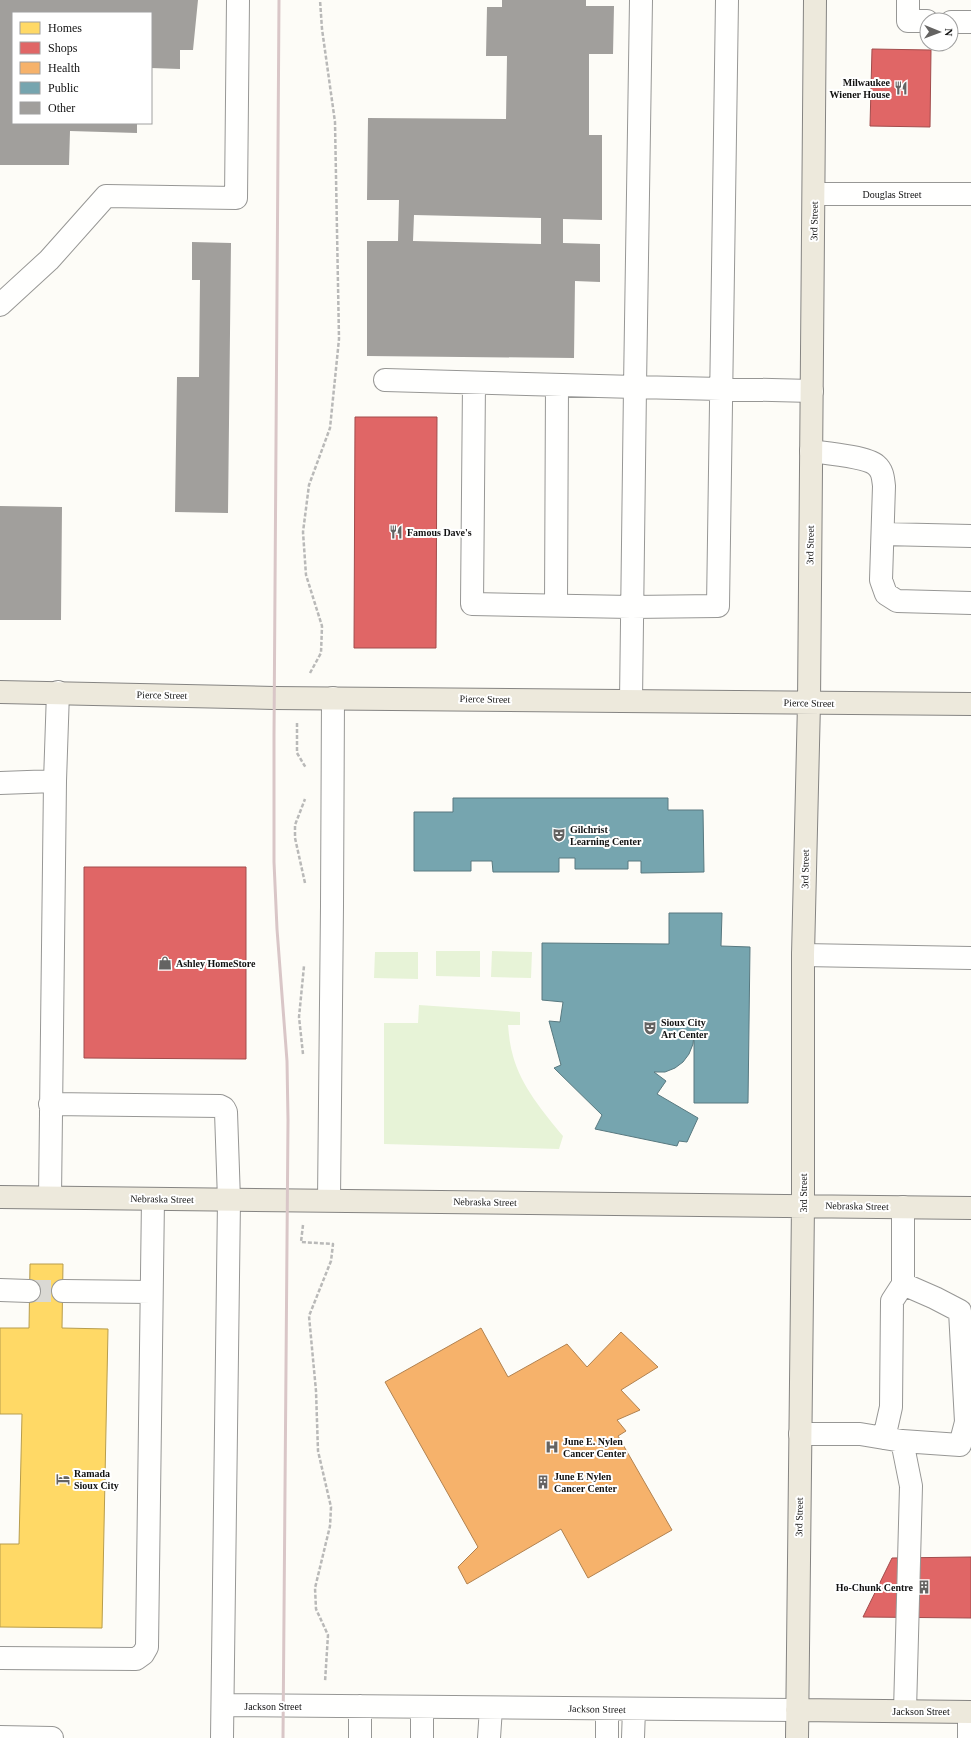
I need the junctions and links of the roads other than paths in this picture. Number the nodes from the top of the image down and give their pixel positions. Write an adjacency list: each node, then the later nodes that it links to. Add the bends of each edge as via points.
1 (238, 0): 11 (street, via 236,198 106,196 49,260)
2 (641, 0): 15 (street)
3 (727, 0): 16 (street)
4 (815, 0): 9 (main road, 3rd Street)
5 (908, 0): 6 (street, via 908,21)
6 (919, 21)
7 (959, 22): 8 (street)
8 (971, 22)
9 (814, 194): 10 (street, Douglas Street); 17 (main road, 3rd Street)
10 (971, 194)
11 (0, 305)
12 (385, 380): 13 (street)
13 (474, 383): 14 (street); 22 (street, via 472,604)
14 (557, 385): 15 (street); 22 (street)
15 (635, 387): 16 (street); 23 (street)
16 (720, 389): 17 (street); 23 (street, via 718,606)
17 (812, 390): 18 (main road, 3rd Street)
18 (811, 451): 19 (street, via 876,464 882,473 884,486); 28 (main road, 3rd Street)
19 (883, 534): 20 (street); 21 (street, via 881,580 886,594 897,601)
20 (971, 536)
21 (971, 603)
22 (556, 605): 23 (street)
23 (631, 607): 27 (street)
24 (0, 692): 25 (main road, Pierce Street)
25 (58, 692): 26 (main road, Pierce Street); 30 (street)
26 (333, 698): 27 (main road, Pierce Street); 39 (street)
27 (631, 701): 28 (main road, Pierce Street)
28 (809, 702): 29 (main road, Pierce Street); 32 (main road, 3rd Street)
29 (971, 704)
30 (55, 781): 31 (street); 34 (street)
31 (0, 783)
32 (803, 955): 33 (street); 40 (main road, 3rd Street)
33 (971, 958)
34 (50, 1104): 36 (street); 38 (street, via 224,1108)
35 (0, 1197): 36 (main road, Nebraska Street)
36 (50, 1197): 37 (main road, Nebraska Street)
37 (152, 1199): 38 (main road, Nebraska Street); 47 (street)
38 (230, 1200): 39 (main road, Nebraska Street); 51 (street)
39 (329, 1200): 40 (main road, Nebraska Street)
40 (803, 1205): 41 (main road, Nebraska Street); 48 (main road, 3rd Street)
41 (903, 1207): 42 (main road, Nebraska Street); 43 (street)
42 (971, 1208)
43 (903, 1284): 49 (street, via 892,1301 890,1407); 49 (street, via 960,1311 966,1422 960,1445)
44 (0, 1290): 45 (street)
45 (29, 1291)
46 (63, 1291): 47 (street)
47 (151, 1292): 50 (street, via 147,1647 136,1659)
48 (800, 1434): 49 (street, via 860,1434); 57 (main road, 3rd Street)
49 (893, 1440): 58 (street, via 911,1486)
50 (0, 1658)
51 (222, 1705): 52 (street, Jackson Street); 62 (street)
52 (360, 1706): 53 (street, Jackson Street); 63 (street)
53 (422, 1707): 54 (street, Jackson Street); 64 (street)
54 (491, 1708): 55 (street, Jackson Street); 65 (street)
55 (607, 1708): 56 (street, Jackson Street); 66 (street)
56 (634, 1709): 57 (street, Jackson Street); 67 (street)
57 (797, 1710): 58 (main road, Jackson Street); 68 (main road, 3rd Street)
58 (905, 1711): 59 (main road, Jackson Street)
59 (970, 1712): 69 (street)
60 (0, 1737): 61 (street)
61 (52, 1738)
62 (222, 1738)
63 (360, 1738)
64 (422, 1738)
65 (489, 1738)
66 (607, 1738)
67 (633, 1738)
68 (797, 1738)
69 (969, 1738)

